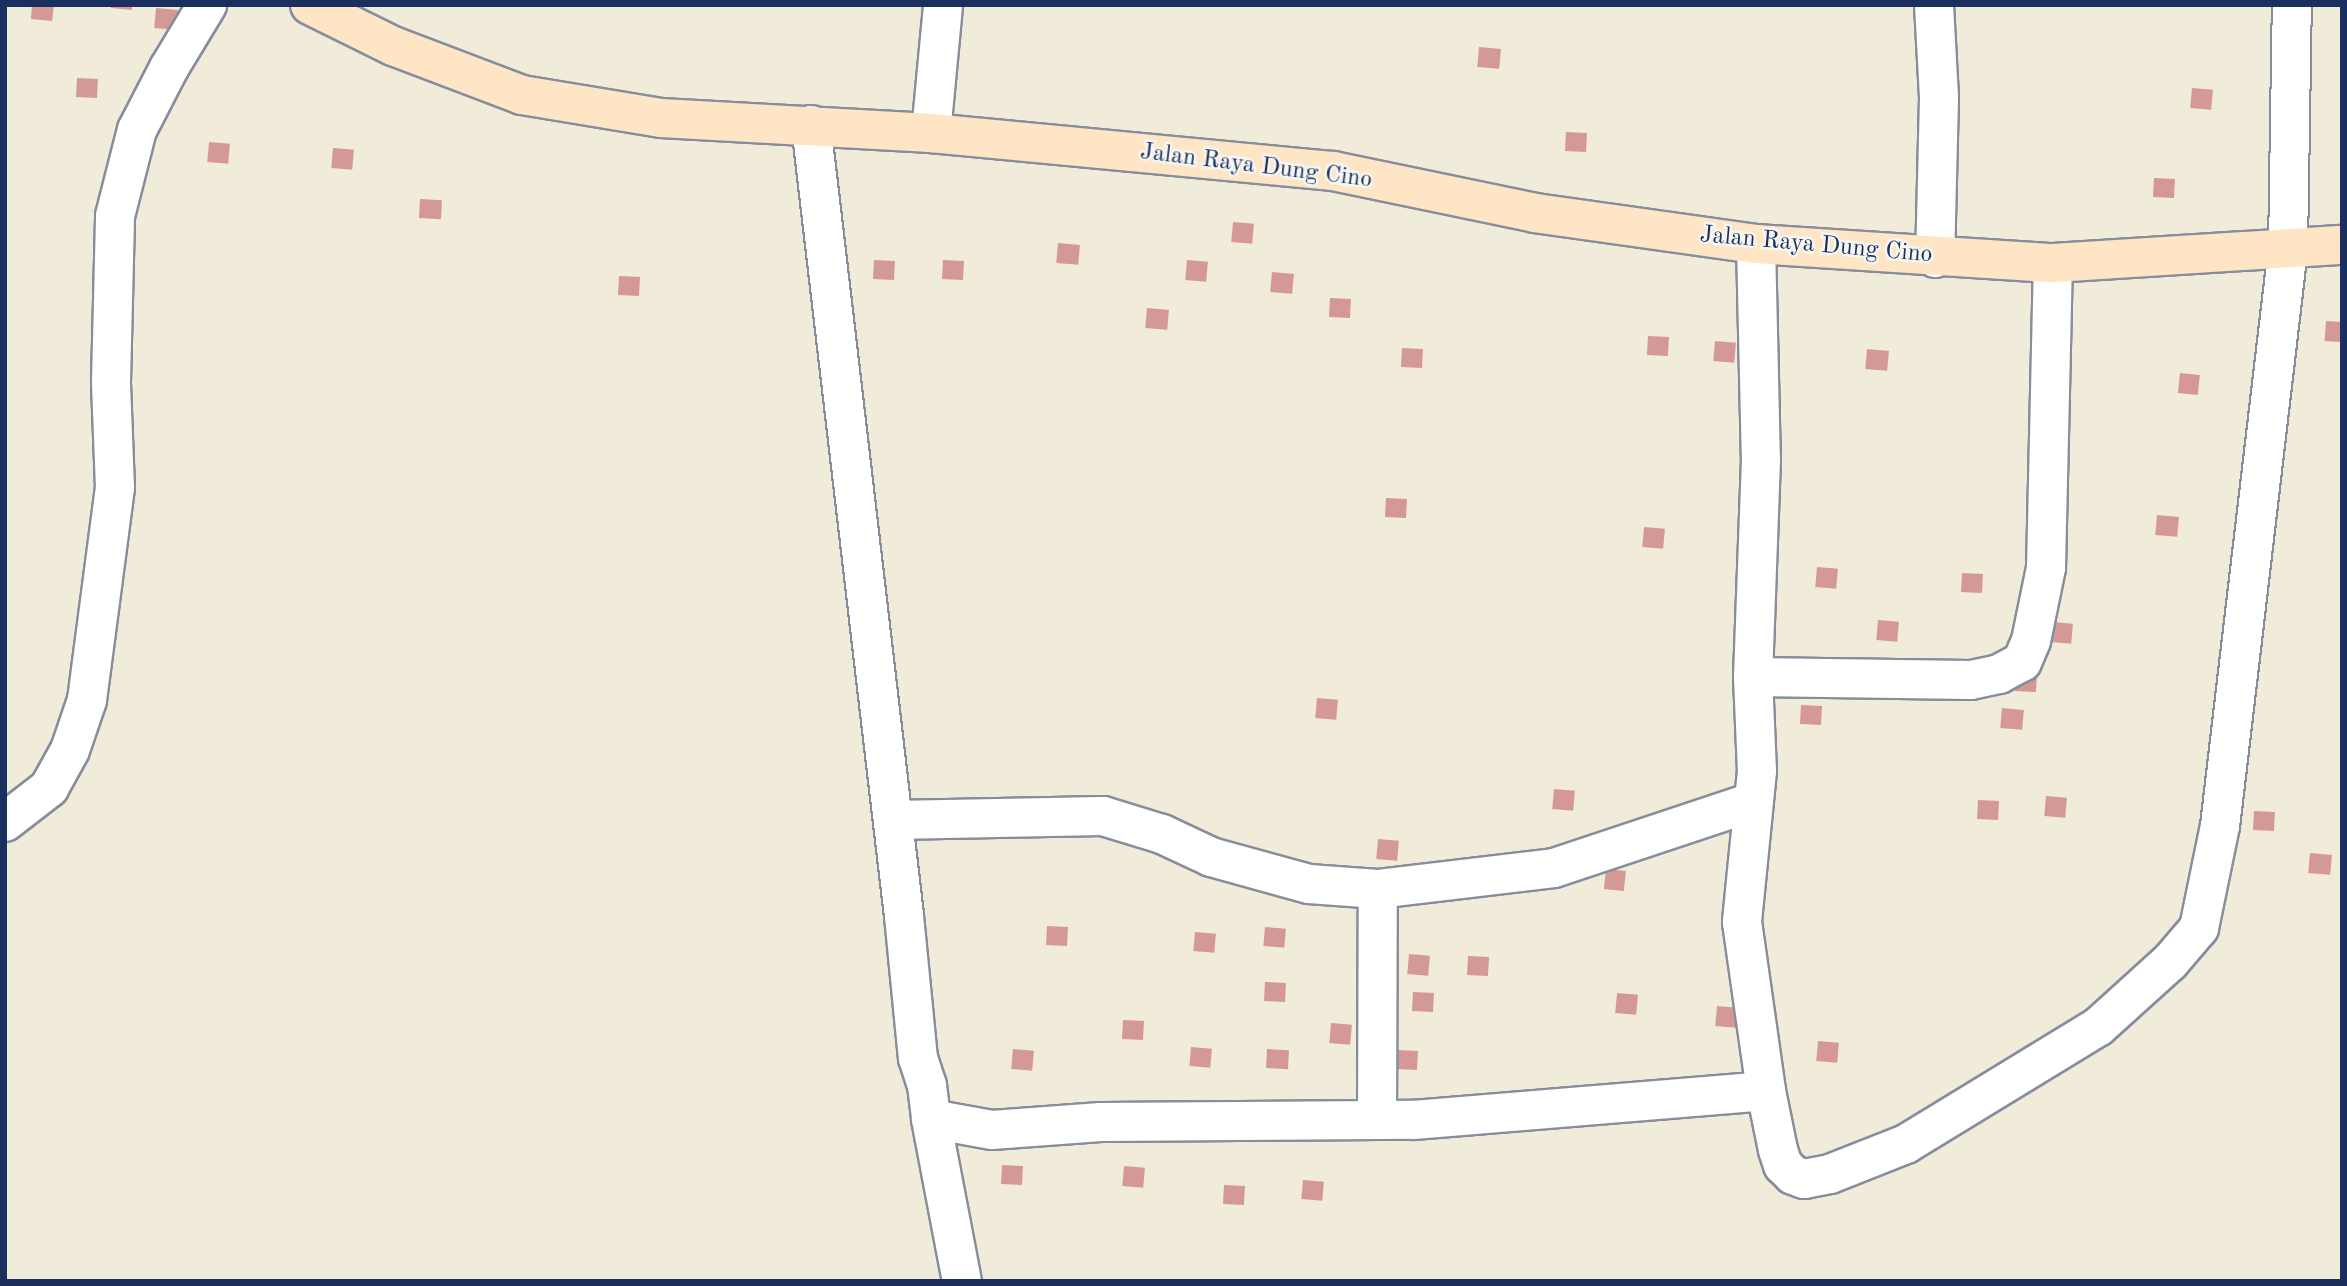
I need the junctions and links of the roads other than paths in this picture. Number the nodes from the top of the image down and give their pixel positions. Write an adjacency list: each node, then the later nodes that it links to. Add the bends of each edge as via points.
1 (207, 5): 16 (street, via 137,130 115,216 111,382 115,488 87,699 70,750 49,788)
2 (310, 5): 6 (street, Jalan Raya Dung Cino, via 394,46 522,95 661,118)
3 (943, 5): 7 (street)
4 (1934, 5): 11 (street, via 1938,98)
5 (2292, 5): 10 (street)
6 (811, 125): 7 (street, Jalan Raya Dung Cino); 15 (street)
7 (931, 133): 8 (street, Jalan Raya Dung Cino, via 1333,172 1535,213)
8 (1756, 244): 11 (street, Jalan Raya Dung Cino); 13 (street, via 1761,459)
9 (2342, 244): 10 (street, Jalan Raya Dung Cino)
10 (2288, 249): 12 (street, Jalan Raya Dung Cino); 18 (street, via 2220,826 2199,928 2170,962 2098,1027 1906,1144 1830,1174 1804,1179 1783,1165)
11 (1935, 258): 12 (street, Jalan Raya Dung Cino)
12 (2053, 263): 13 (street, via 2046,568 2032,641 2022,663 2000,674 1970,680)
13 (1753, 677): 14 (street, via 1757,771)
14 (1752, 802): 17 (street, via 1554,868); 18 (street, via 1742,922)
15 (893, 820): 17 (street, via 1102,816 1162,834 1211,857 1309,884); 19 (street, via 918,1058)
16 (5, 822)
17 (1378, 889): 20 (street)
18 (1766, 1091): 20 (street)
19 (931, 1119): 20 (street, via 992,1130 1101,1122); 21 (street)
20 (1377, 1120)
21 (962, 1281)

